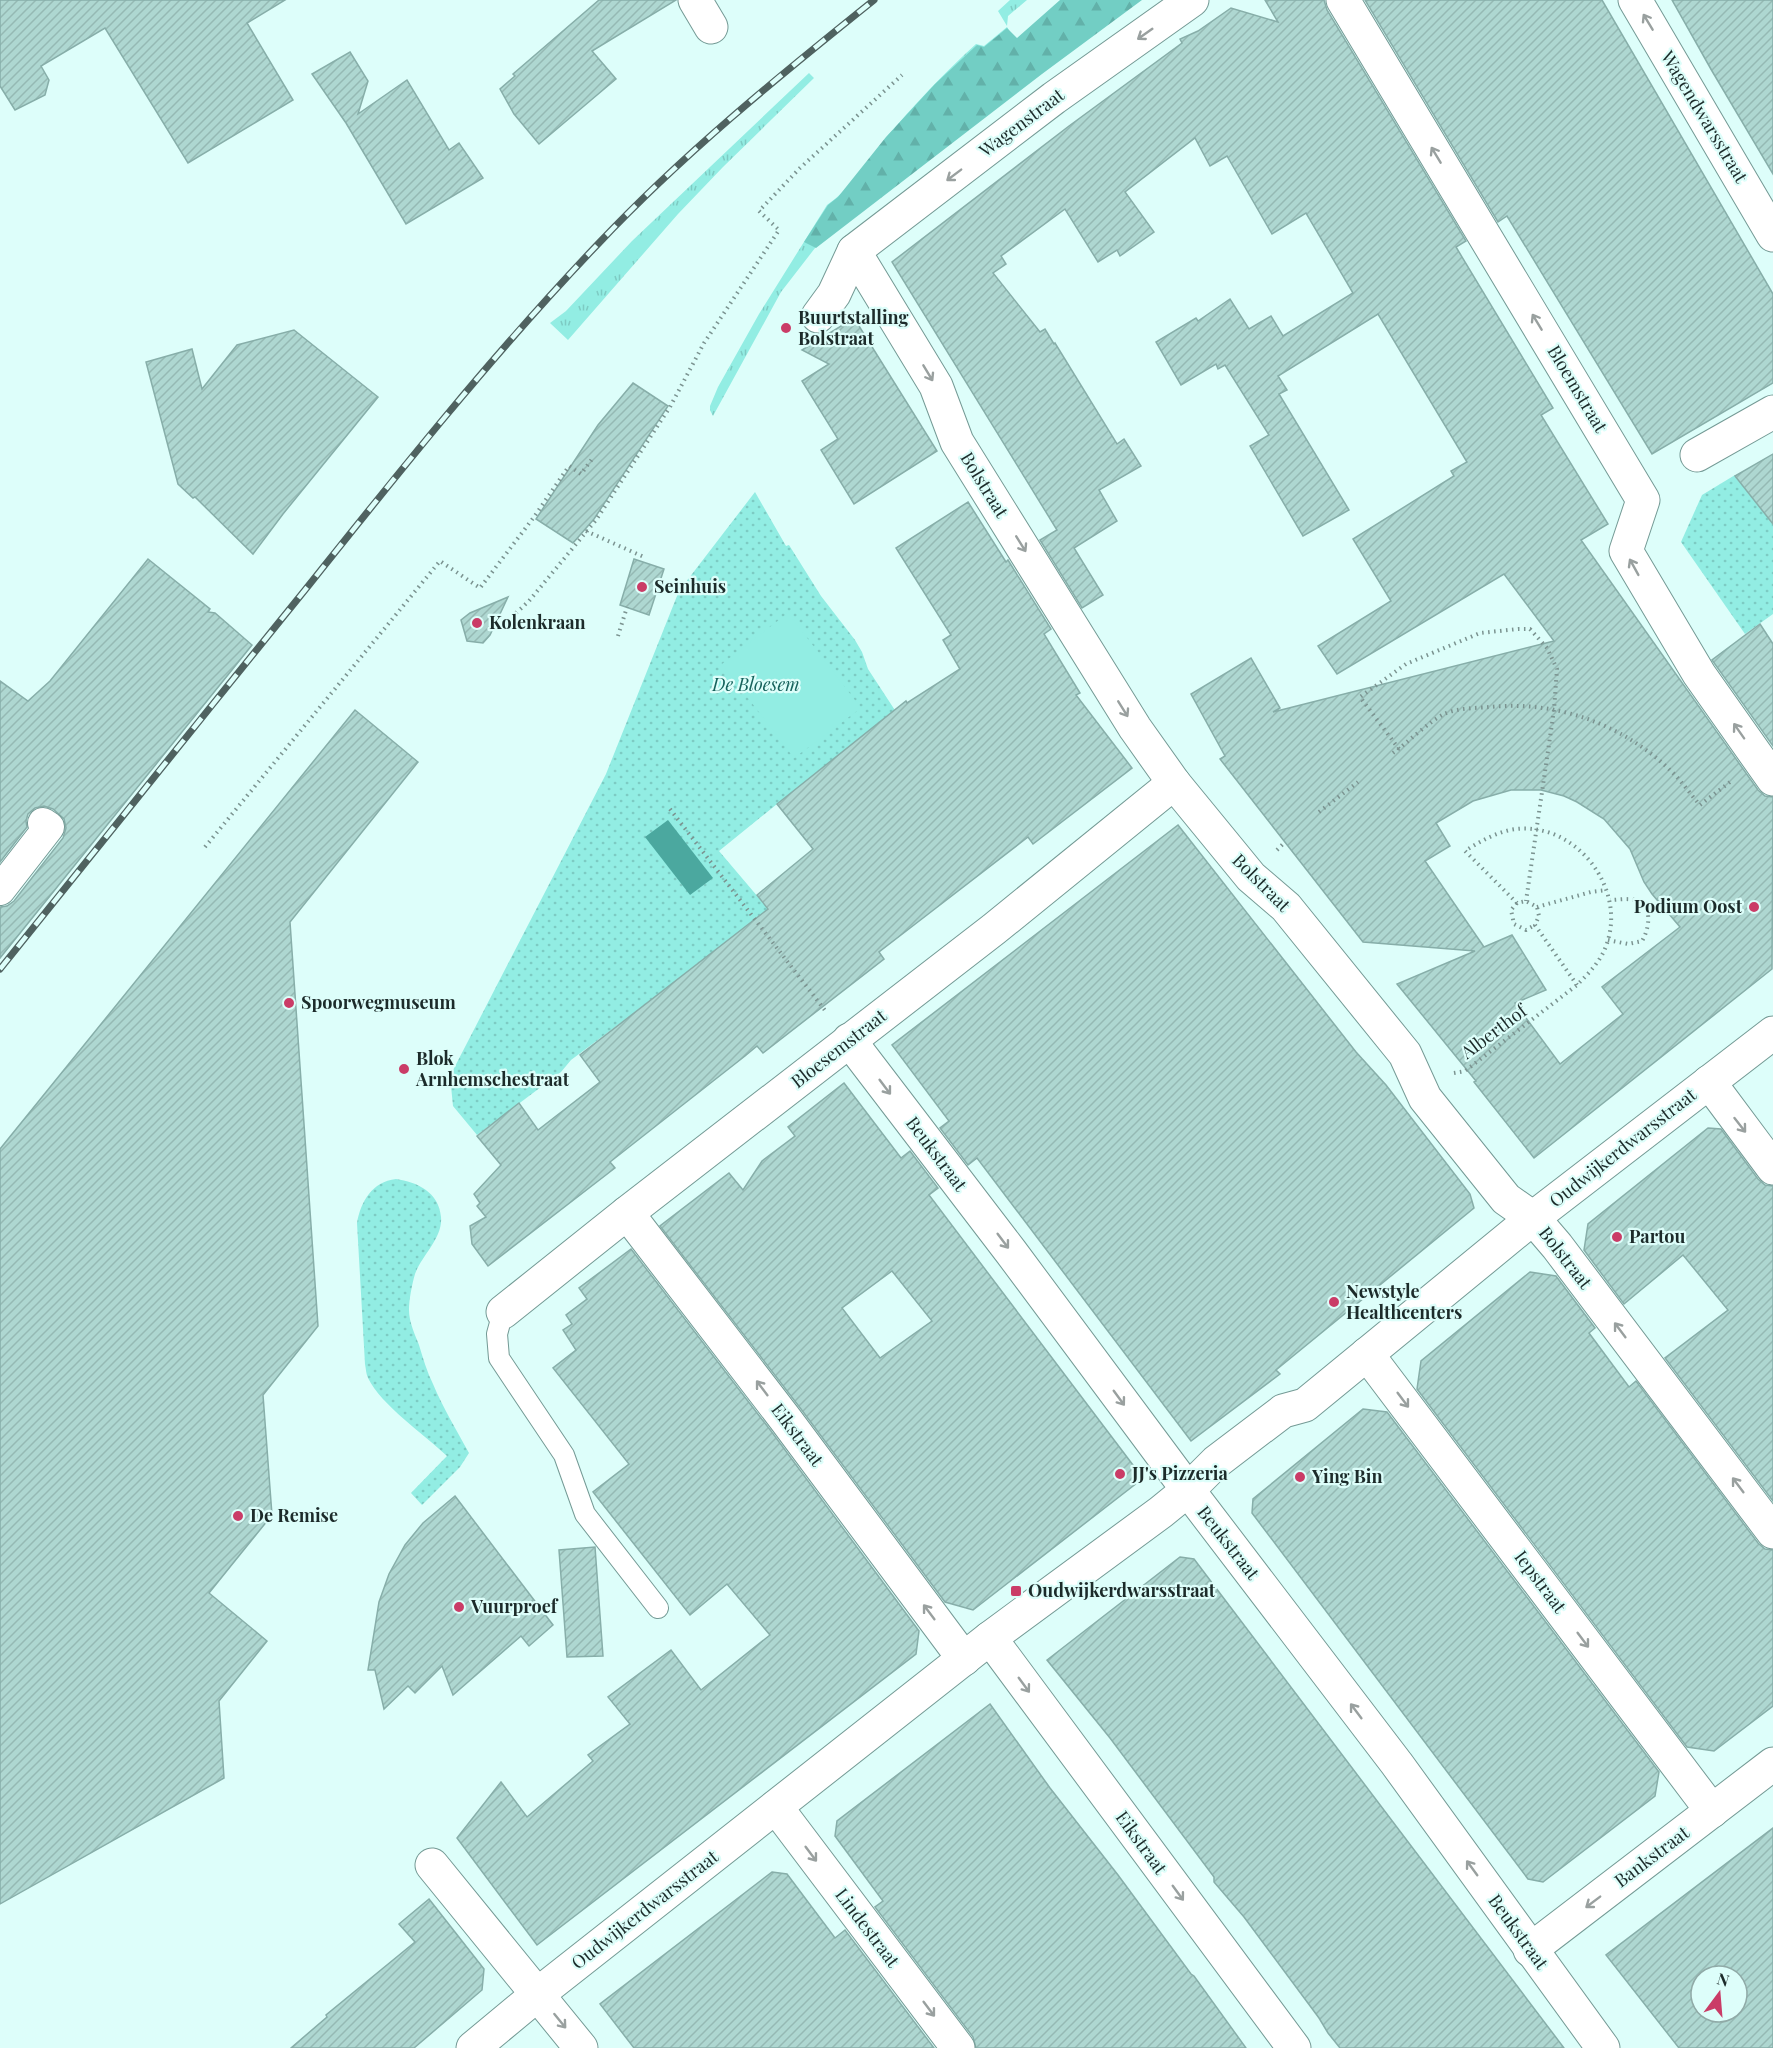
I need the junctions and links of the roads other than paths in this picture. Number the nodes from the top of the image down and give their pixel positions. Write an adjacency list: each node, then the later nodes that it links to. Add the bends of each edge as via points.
1 (1192, 0): 5 (street, Wagenstraat, one-way to 5, via 1054,98)
2 (1343, 0): 9 (street, Bloemstraat, one-way to 2, via 1699,674 1626,551 1643,500)
3 (1635, 0): 4 (street, Wagendwarsstraat, one-way to 3)
4 (1773, 235)
5 (854, 251): 6 (street, via 834,294); 10 (street, Bolstraat, one-way to 10, via 936,386 957,442 1135,728)
6 (818, 316)
7 (1773, 412): 8 (street)
8 (1697, 455)
9 (1766, 770)
10 (1174, 783): 14 (street, Bloesemstraat); 18 (street, Bolstraat, via 1251,877 1286,906 1405,1054 1425,1098 1506,1199)
11 (43, 823): 12 (street, via 49,828)
12 (0, 890)
13 (1773, 1033): 15 (street, Oudwijkerdwarsstraat)
14 (849, 1040): 17 (street, Bloesemstraat); 21 (street, Beukstraat, one-way to 21)
15 (1709, 1082): 16 (street, one-way to 16); 18 (street, Oudwijkerdwarsstraat)
16 (1773, 1168)
17 (627, 1213): 19 (street, Bloesemstraat); 25 (street, Eikstraat, one-way to 17)
18 (1533, 1218): 20 (street, Oudwijkerdwarsstraat); 22 (street, Bolstraat, one-way to 18)
19 (503, 1312): 23 (lane, via 497,1334 499,1358 564,1455 585,1514)
20 (1367, 1354): 21 (street, Oudwijkerdwarsstraat, via 1305,1405 1283,1411 1216,1462); 28 (street, Iepstraat, one-way to 28)
21 (1188, 1490): 24 (street, Oudwijkerdwarsstraat); 30 (street, Beukstraat, one-way to 21, via 1397,1764)
22 (1773, 1532)
23 (658, 1608)
24 (990, 1638): 25 (street, Oudwijkerdwarsstraat); 35 (street, Eikstraat, one-way to 35)
25 (964, 1659): 27 (street, Oudwijkerdwarsstraat)
26 (1773, 1764): 28 (street, Bankstraat)
27 (776, 1807): 31 (street, Oudwijkerdwarsstraat); 34 (street, Lindestraat, one-way to 34)
28 (1712, 1811): 30 (street, Bankstraat, one-way to 30)
29 (432, 1865): 31 (street)
30 (1530, 1950): 36 (street, Beukstraat)
31 (538, 1994): 32 (street, Oudwijkerdwarsstraat); 33 (street, one-way to 33)
32 (473, 2048)
33 (581, 2048)
34 (958, 2048)
35 (1294, 2048)
36 (1603, 2048)

